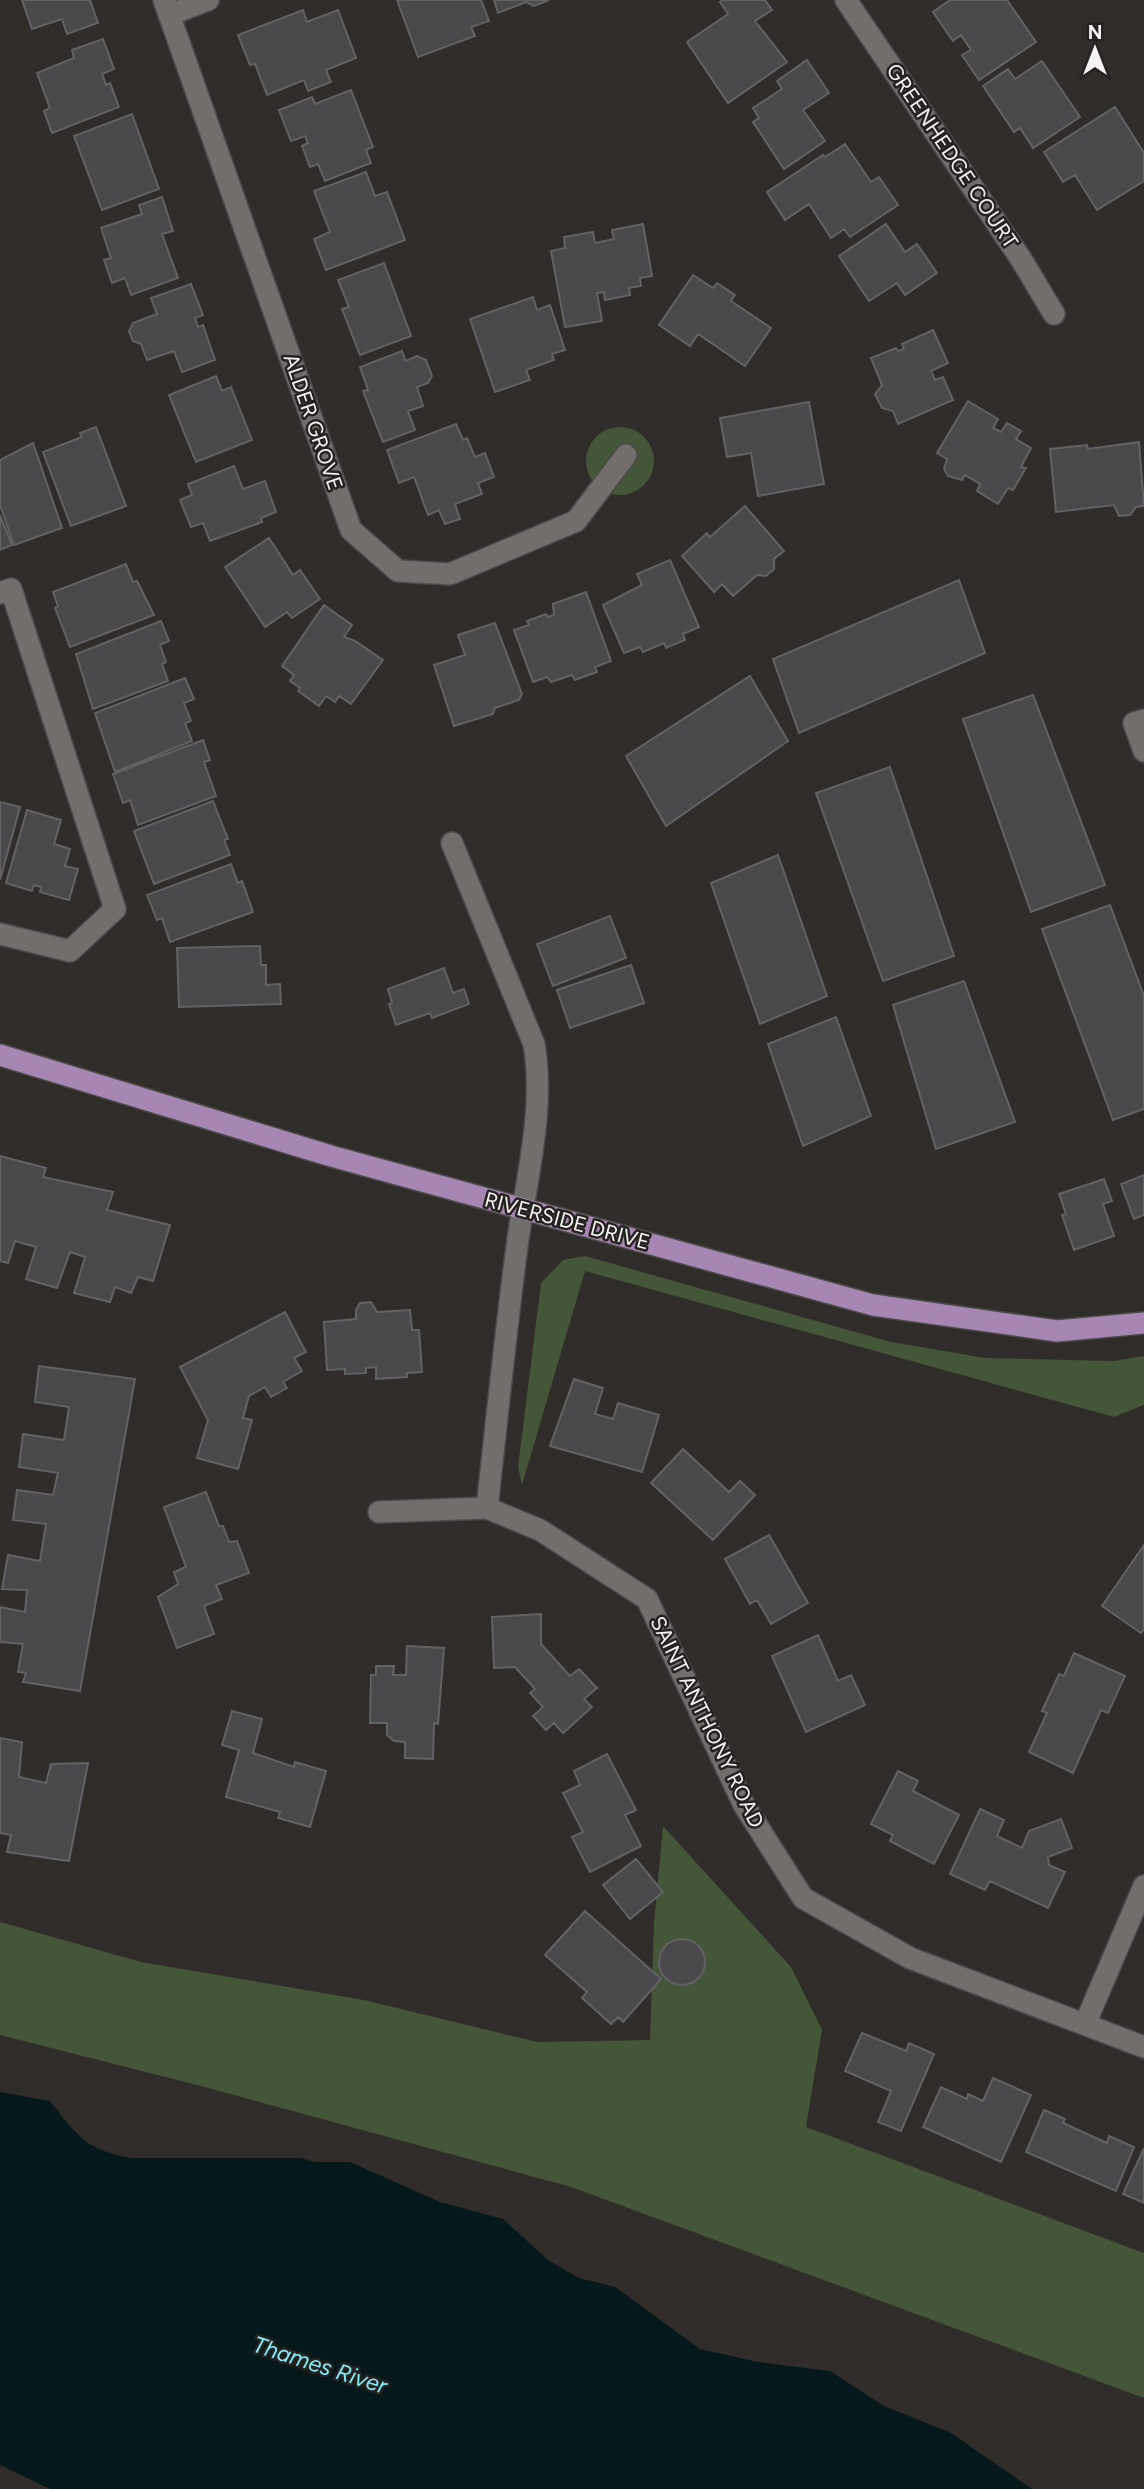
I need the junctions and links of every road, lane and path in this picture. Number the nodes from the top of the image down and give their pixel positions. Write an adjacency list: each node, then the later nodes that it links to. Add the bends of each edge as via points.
1 (208, 0): 3 (street)
2 (846, 0): 4 (street, GREENHEDGE COURT)
3 (167, 8): 5 (street, ALDER GROVE, via 351,530 398,571 450,574 576,521)
4 (1054, 314)
5 (626, 455)
6 (0, 593): 10 (street, via 11,589 115,909 71,951)
7 (1144, 720): 8 (street, via 1134,723)
8 (1144, 751)
9 (452, 843): 12 (street, via 534,1044 539,1069)
10 (0, 934)
11 (0, 1055): 12 (main road, RIVERSIDE DRIVE)
12 (523, 1209): 13 (main road, RIVERSIDE DRIVE, via 873,1305 1057,1331); 14 (street)
13 (1144, 1323)
14 (487, 1508): 15 (street, SAINT ANTHONY ROAD); 17 (street, SAINT ANTHONY ROAD, via 540,1530 646,1599 744,1805 803,1898 910,1958)
15 (379, 1512)
16 (1144, 1886): 17 (street)
17 (1085, 2024): 18 (street, SAINT ANTHONY ROAD)
18 (1144, 2047)

